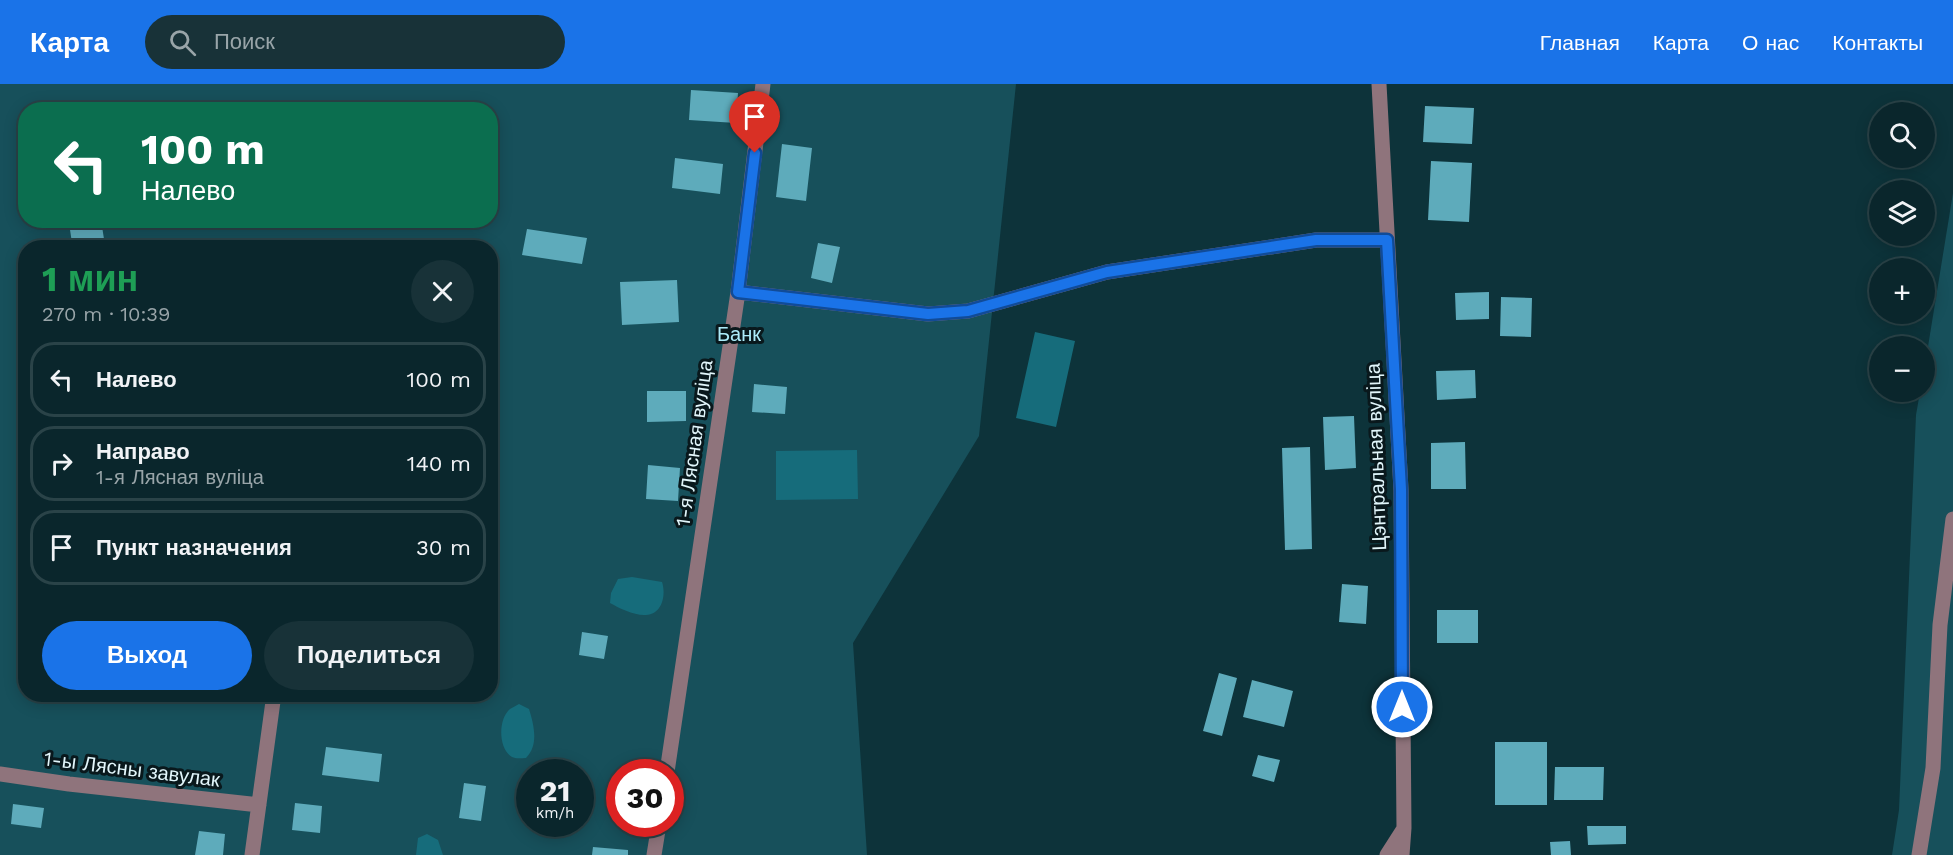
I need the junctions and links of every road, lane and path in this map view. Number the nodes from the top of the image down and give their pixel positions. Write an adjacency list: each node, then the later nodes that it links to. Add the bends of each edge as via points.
1 (764, 84): 4 (street, 1-я Лясная вуліца)
2 (1378, 84): 3 (street, Цэнтральная вуліца)
3 (1387, 240): 4 (street, via 1316,240 1107,272 968,311 928,314); 10 (street, Цэнтральная вуліца, via 1401,489)
4 (738, 292): 7 (street, 1-я Лясная вуліца)
5 (1953, 519): 16 (street, via 1940,625 1933,768)
6 (273, 702): 9 (street)
7 (669, 759)
8 (0, 774): 9 (street, 1-ы Лясны завулак)
9 (259, 805): 12 (street)
10 (1404, 828): 14 (street); 15 (street, Цэнтральная вуліца)
11 (657, 837): 13 (street)
12 (252, 855)
13 (654, 855)
14 (1387, 855)
15 (1402, 855)
16 (1919, 855)

